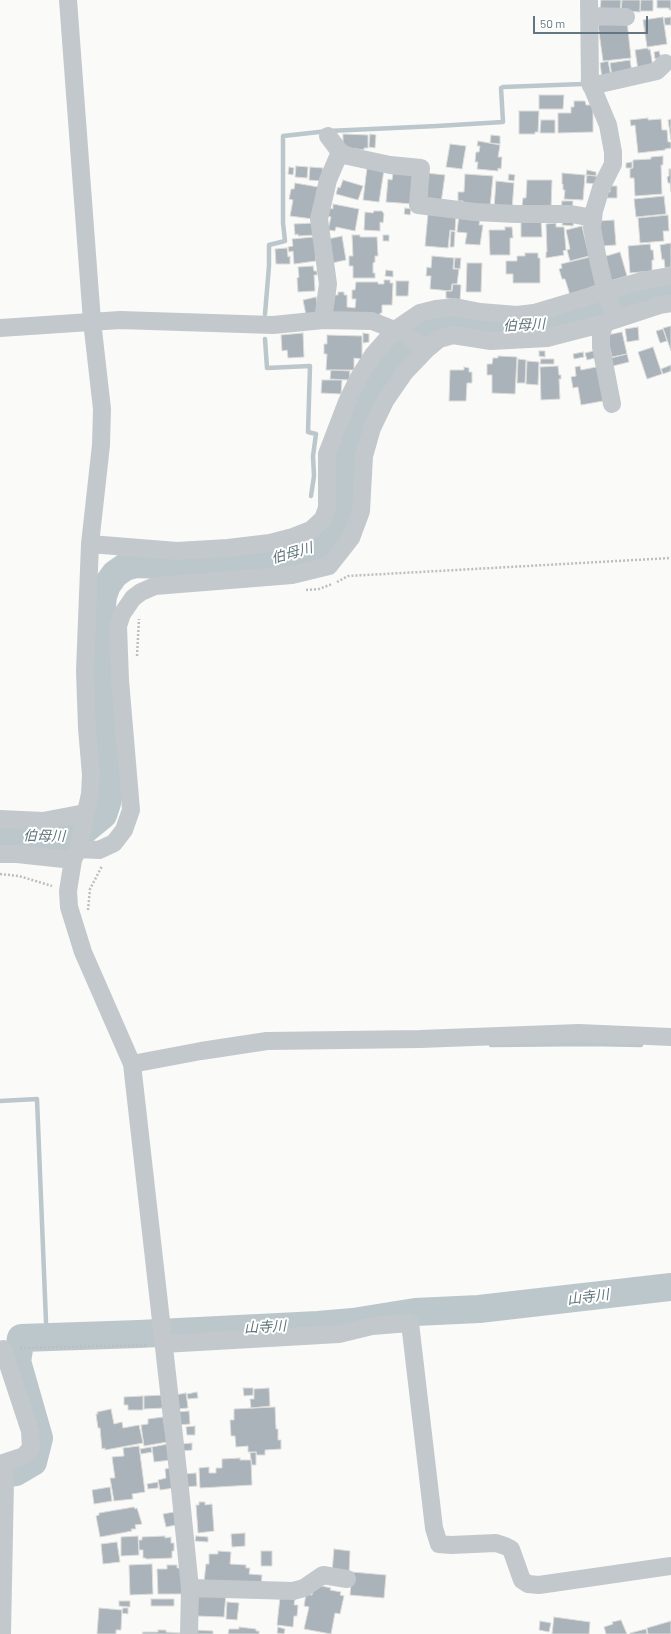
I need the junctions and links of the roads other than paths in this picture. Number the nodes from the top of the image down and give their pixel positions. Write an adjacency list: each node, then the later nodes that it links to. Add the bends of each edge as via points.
1 (68, 0): 13 (street)
2 (589, 8): 3 (street); 5 (street)
3 (626, 17)
4 (665, 63): 5 (street, via 657,71)
5 (591, 86): 8 (street, via 608,125 613,152 612,164 601,188)
6 (328, 136): 7 (street)
7 (340, 152): 8 (street, via 390,165 421,168 418,205 475,212 571,214); 12 (street, via 328,180 319,218 328,284)
8 (593, 218): 10 (street, via 592,227)
9 (671, 276): 10 (street, via 642,281)
10 (606, 293): 14 (street); 16 (street, via 528,314 480,312 455,307 436,309 420,313)
11 (671, 303): 14 (street)
12 (323, 320): 13 (street, via 273,325); 16 (street, via 372,321)
13 (92, 321): 15 (street); 18 (street, via 102,409 102,445)
14 (611, 321): 16 (street, via 547,338 491,341 453,335 439,340); 17 (street, via 601,335 601,347)
15 (0, 328)
16 (412, 339): 18 (street, via 373,355 358,379 327,454 327,508 323,519 311,530 293,538 270,543 228,548 177,551); 22 (street, via 405,372 385,401 372,428 364,456 361,511 351,538 329,566 292,575 155,586 141,592 127,605 118,626 130,810 124,830 114,843 99,850)
17 (612, 404)
18 (90, 544): 19 (street, via 84,671 91,775)
19 (85, 813): 20 (street, via 43,821); 22 (street)
20 (0, 819)
21 (0, 854): 22 (street)
22 (76, 854): 24 (street, via 68,891 69,907 83,952)
23 (671, 1037): 24 (street, via 579,1033 267,1041)
24 (132, 1064): 25 (street)
25 (163, 1344): 27 (street, via 339,1334 372,1326 410,1323 434,1528 439,1544 451,1546 496,1543 511,1549 522,1580 528,1584 539,1585); 29 (street)
26 (3, 1349): 30 (street, via 30,1431 31,1448 24,1456 3,1463 5,1481)
27 (671, 1566)
28 (347, 1579): 29 (street, via 323,1575 304,1588 293,1591)
29 (190, 1588): 31 (street)
30 (2, 1634)
31 (188, 1634)

